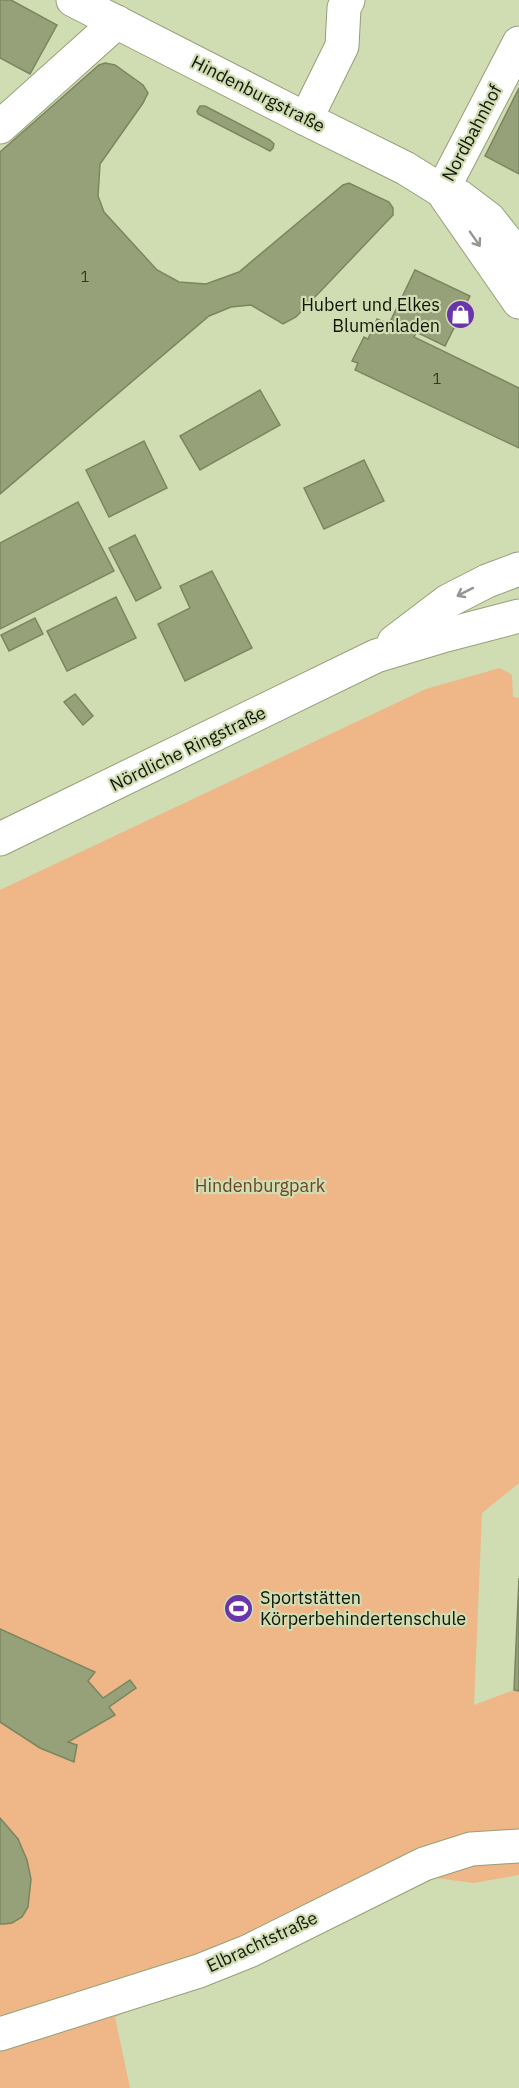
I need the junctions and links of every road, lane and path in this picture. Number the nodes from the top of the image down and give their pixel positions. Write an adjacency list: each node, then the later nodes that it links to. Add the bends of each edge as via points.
1 (73, 0): 3 (main road, Hindenburgstraße)
2 (348, 0): 5 (main road, via 342,46)
3 (117, 22): 5 (main road, Hindenburgstraße); 6 (main road)
4 (519, 43): 7 (main road, Nordbahnhof)
5 (306, 120): 7 (main road, Hindenburgstraße, via 405,168)
6 (0, 127)
7 (442, 191): 8 (main road, Hindenburgstraße, via 460,197 489,219); 9 (main road, Hindenburgstraße, one-way to 9)
8 (519, 257)
9 (519, 302)
10 (519, 569): 12 (main road, Nördliche Ringstraße, one-way to 12, via 448,601)
11 (519, 616): 12 (main road, Nördliche Ringstraße)
12 (376, 656): 13 (main road, Nördliche Ringstraße)
13 (0, 839)
14 (519, 1846): 15 (main road, Elbrachtstraße, via 471,1849 424,1864 249,1951 199,1971)
15 (0, 2034)

